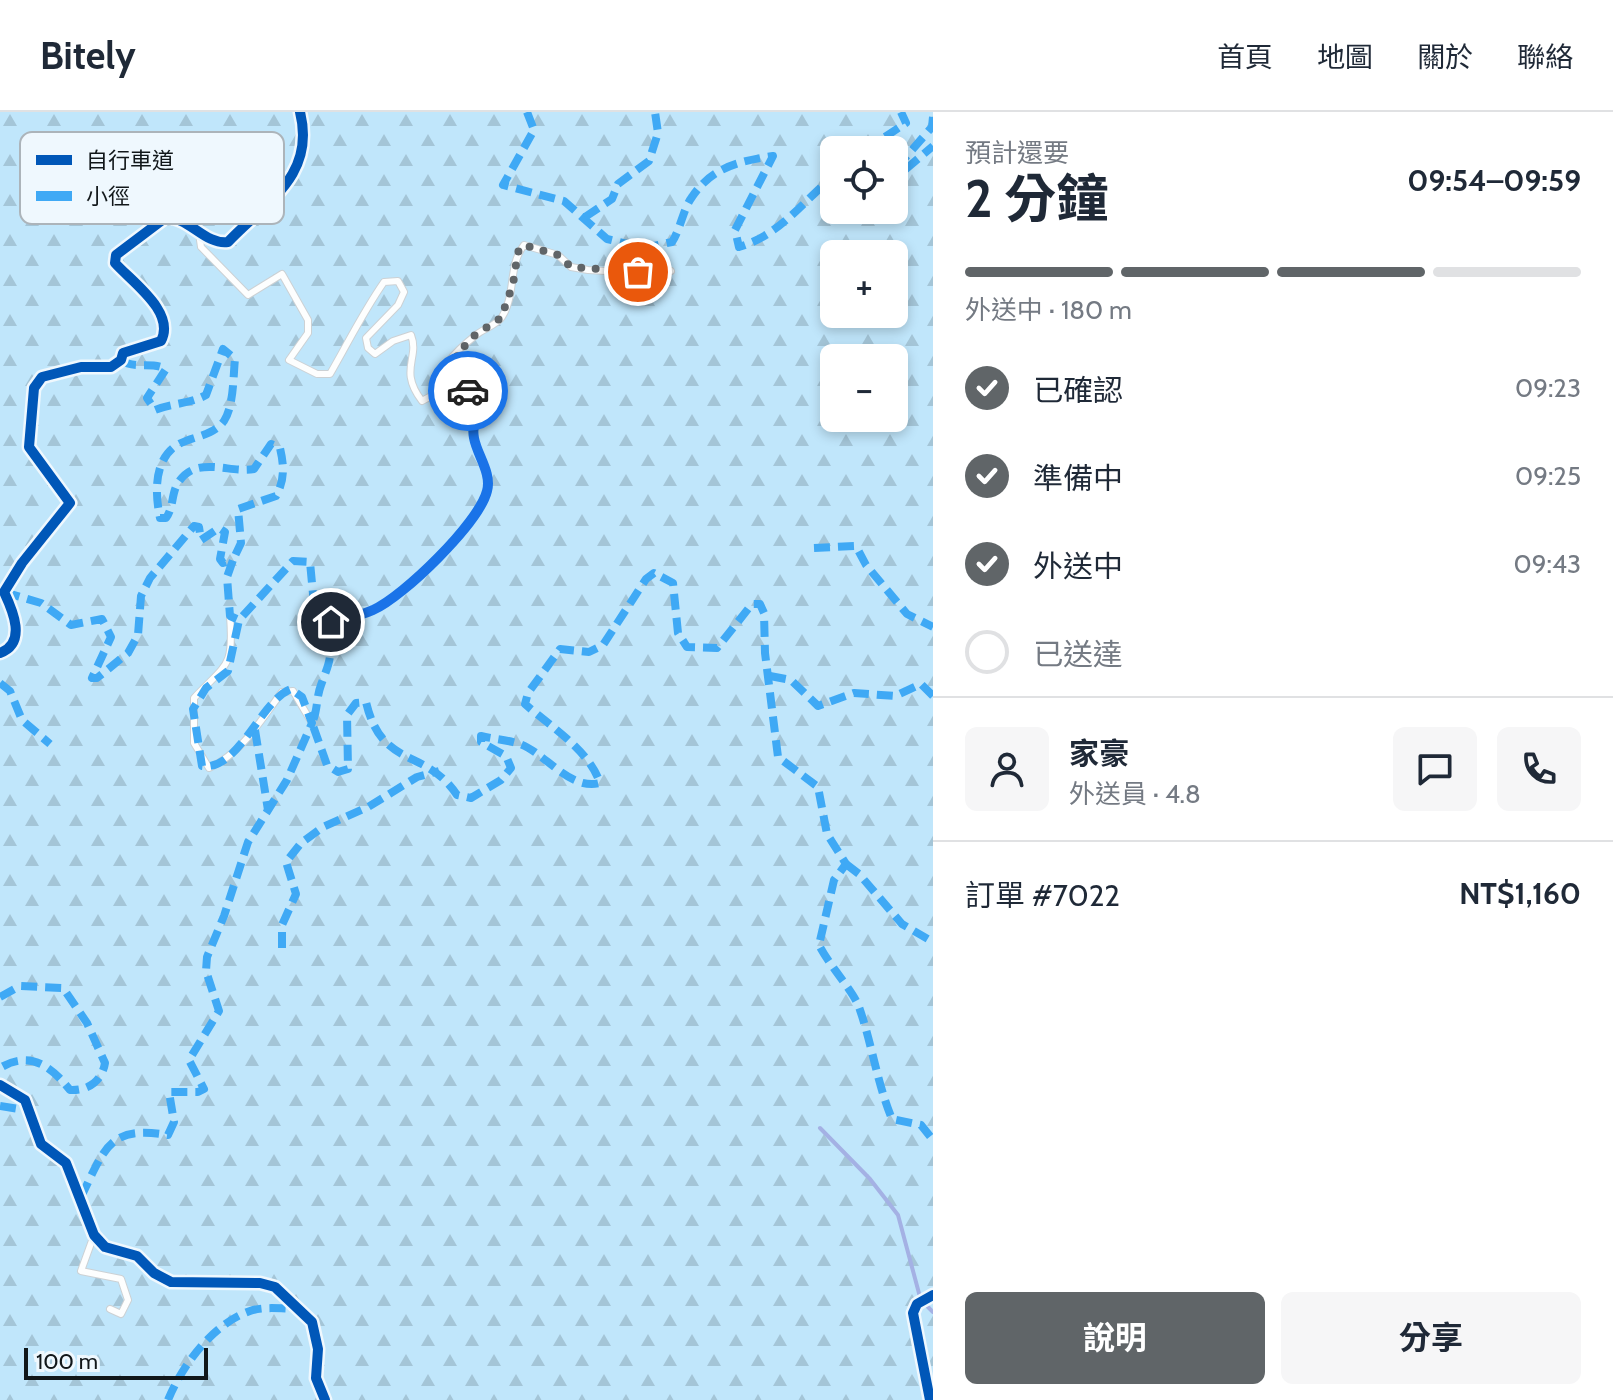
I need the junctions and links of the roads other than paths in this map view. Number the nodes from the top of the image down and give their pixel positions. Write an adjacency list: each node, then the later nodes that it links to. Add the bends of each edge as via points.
1 (300, 112): 2 (street, via 300,153)
2 (284, 189)
3 (157, 224): 11 (street, via 116,255 115,263 160,313 161,341 123,353 111,367 81,367 42,377 34,388 29,447 70,503 4,592 16,620 16,637)
4 (185, 224): 6 (street)
5 (247, 224): 6 (street, via 228,242)
6 (199, 233): 8 (lane, via 201,247 248,295 282,274 308,320 308,333 289,360 301,367 330,374 384,282 398,281 404,292 366,338 368,348 375,354 411,335 408,366 413,390 422,401 433,395 442,366)
7 (671, 271): 8 (lane, via 571,267 558,255 524,245 501,318)
8 (456, 355): 10 (lane, via 467,365 464,391 478,391 483,397 473,437 488,490 474,514 401,593 373,610)
9 (230, 616): 12 (lane, via 232,656 194,698 194,743 209,768 225,761 255,730 282,692 293,691)
10 (316, 626)
11 (0, 653)
12 (312, 723)
13 (0, 1085): 14 (street, via 25,1100 41,1144 66,1163)
14 (94, 1235): 16 (lane, via 81,1271 121,1279 128,1300 121,1314); 17 (street, via 105,1247 137,1256 171,1282 275,1287 312,1322 318,1349 316,1378)
15 (933, 1295): 18 (street, via 917,1304 913,1313)
16 (110, 1309)
17 (325, 1400)
18 (930, 1400)

